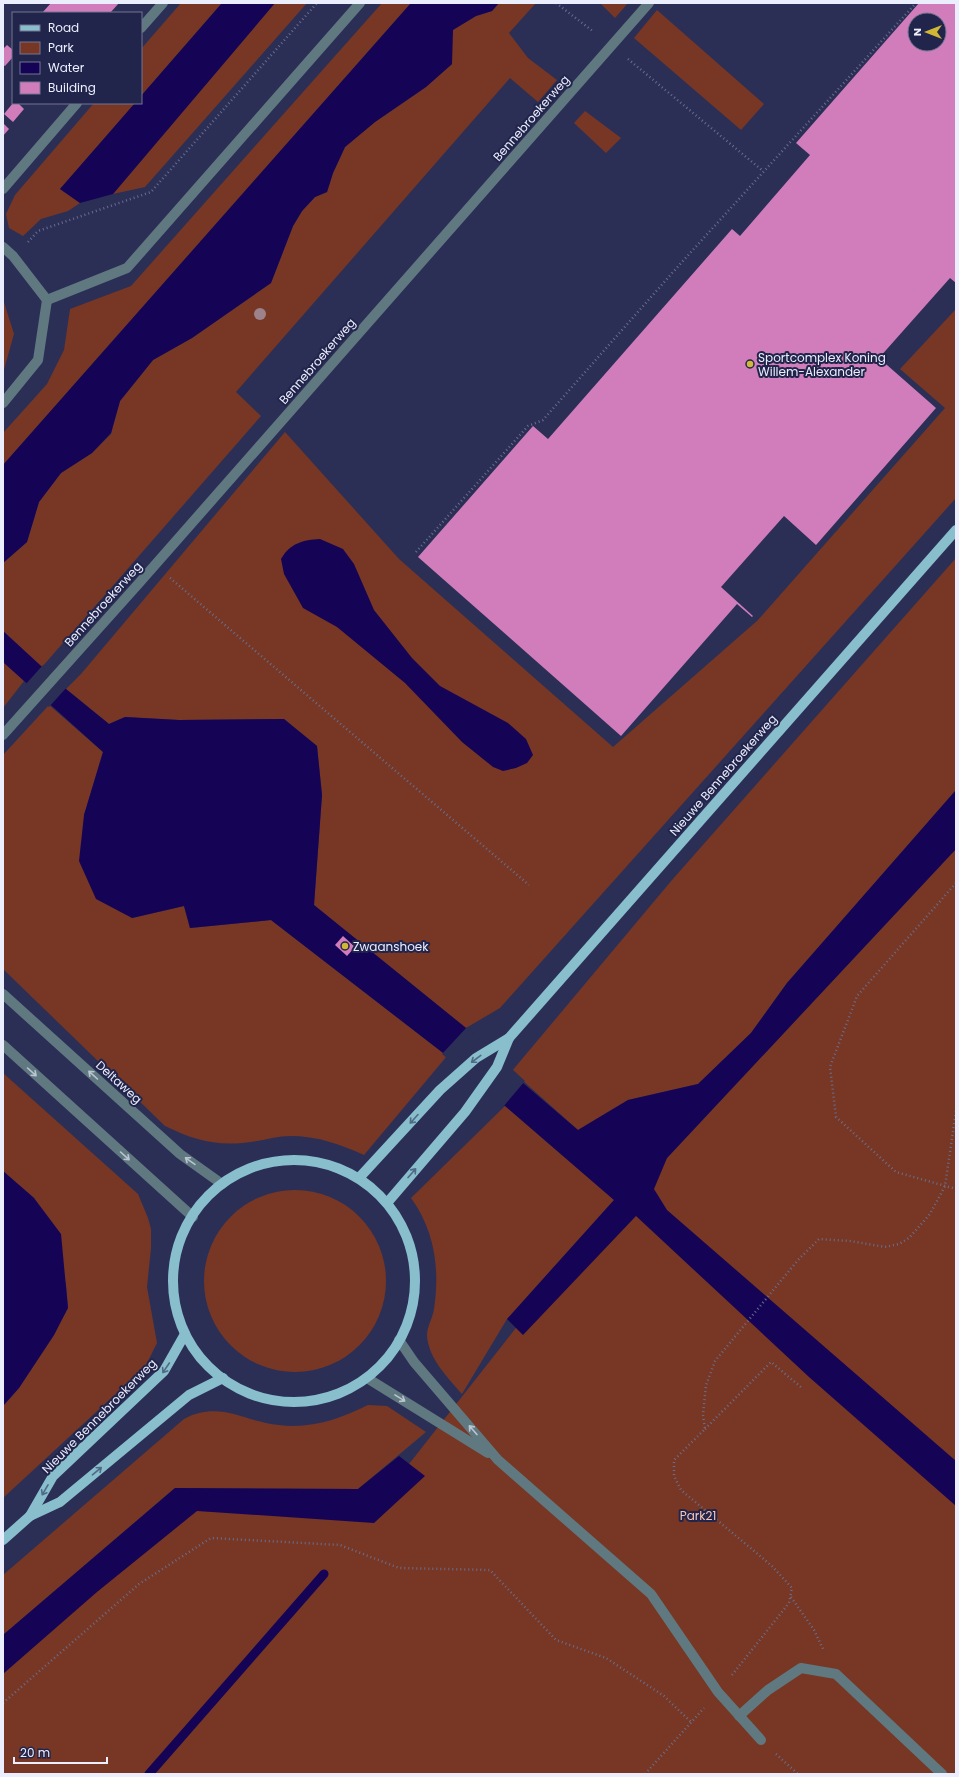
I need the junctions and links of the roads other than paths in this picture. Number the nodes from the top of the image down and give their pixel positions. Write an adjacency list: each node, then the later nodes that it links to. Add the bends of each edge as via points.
1 (163, 3): 4 (street)
2 (360, 3): 8 (street, via 127,268)
3 (649, 3): 11 (street, Bennebroekerweg)
4 (142, 27)
5 (76, 104): 6 (street)
6 (3, 189)
7 (3, 247): 8 (street)
8 (47, 300): 9 (street, via 38,360)
9 (3, 402)
10 (956, 530): 13 (main road, Nieuwe Bennebroekerweg)
11 (3, 735)
12 (3, 994): 16 (street, Deltaweg, one-way to 12, via 180,1154)
13 (509, 1038): 15 (main road, Nieuwe Bennebroekerweg, one-way to 15, via 476,1058 440,1090); 17 (main road, Nieuwe Bennebroekerweg, one-way to 13, via 465,1112 497,1067)
14 (3, 1045): 18 (street, one-way to 18)
15 (359, 1178): 16 (main road, via 335,1167 309,1160 282,1160 256,1166); 17 (main road)
16 (222, 1184): 18 (main road, via 198,1207)
17 (387, 1203): 20 (main road, via 399,1221 414,1262 413,1305 407,1326)
18 (193, 1217): 19 (main road, via 181,1236 174,1269 175,1302)
19 (185, 1334): 21 (main road, via 197,1354); 24 (main road, Nieuwe Bennebroekerweg, one-way to 24, via 164,1371 53,1476)
20 (399, 1340): 22 (main road, via 390,1355); 23 (street, one-way to 20, via 414,1362)
21 (223, 1378): 22 (main road, via 240,1390 272,1400 306,1402 338,1394); 24 (main road, Nieuwe Bennebroekerweg, one-way to 21, via 60,1502 189,1395)
22 (367, 1378): 23 (street, one-way to 23)
23 (498, 1460): 26 (street, via 651,1594 718,1692)
24 (30, 1516): 25 (main road, Nieuwe Bennebroekerweg)
25 (3, 1540)
26 (739, 1716): 27 (street); 28 (street, via 768,1690 801,1668 836,1674)
27 (761, 1740)
28 (942, 1774)

